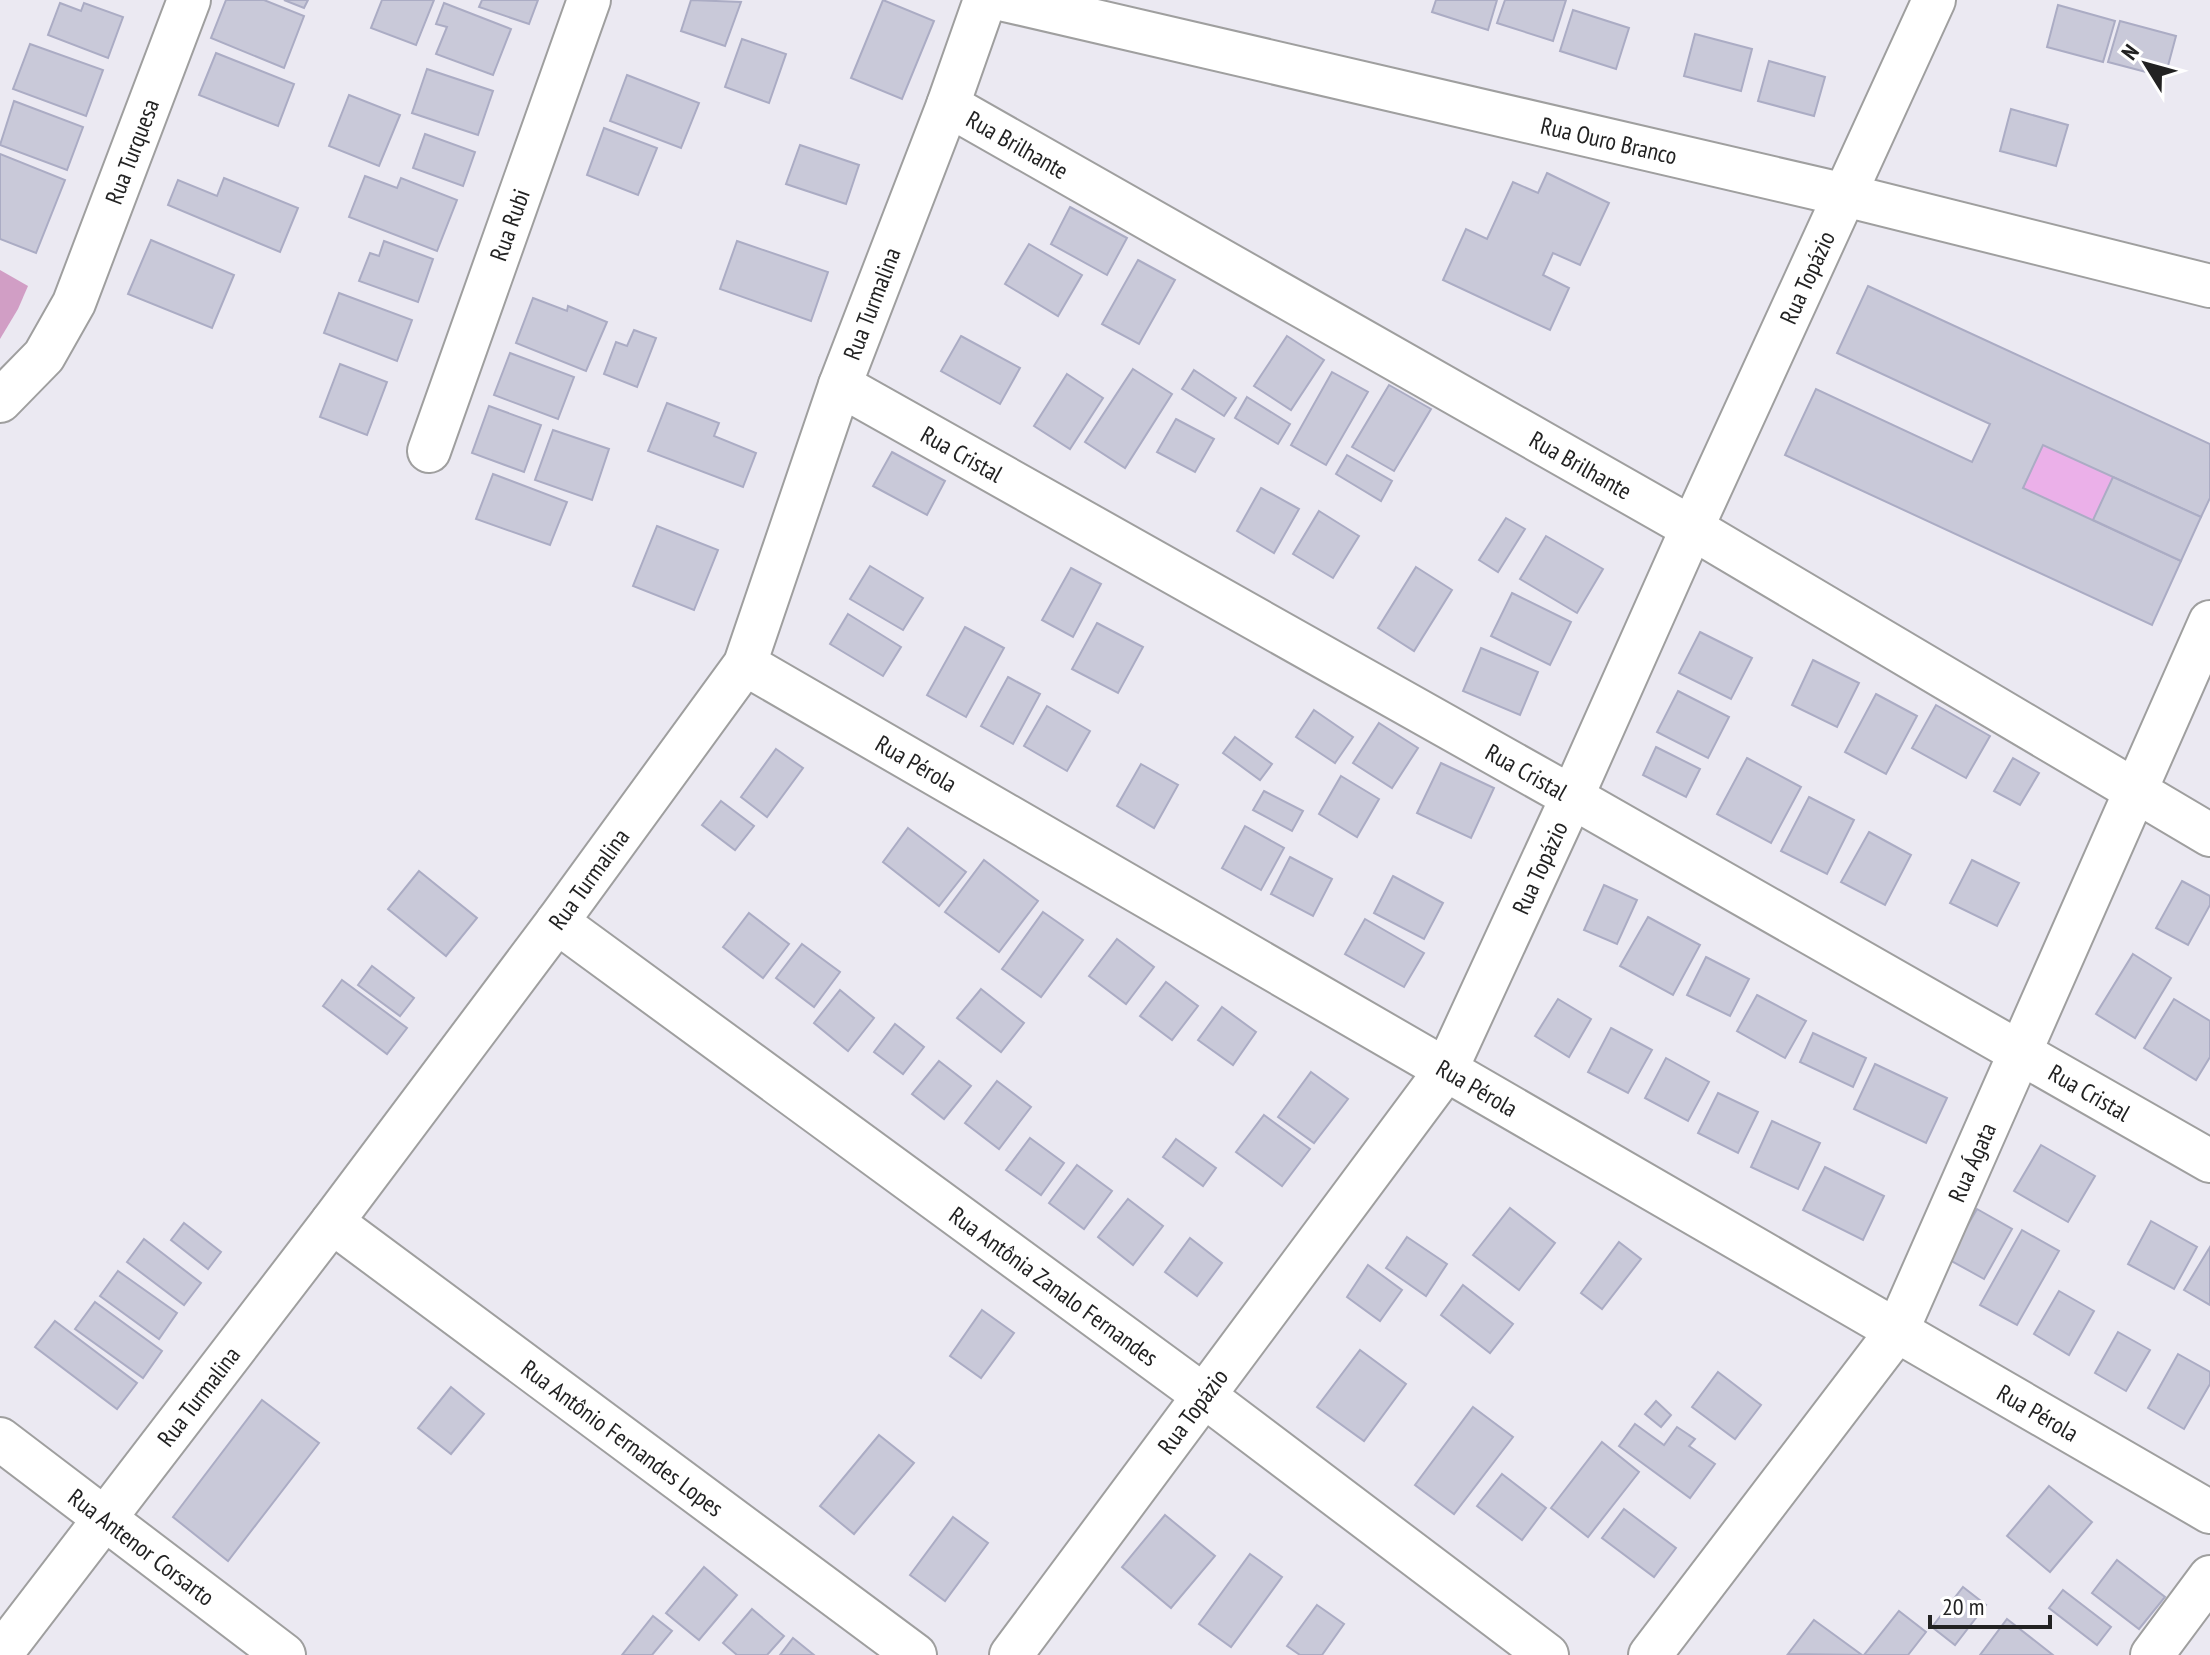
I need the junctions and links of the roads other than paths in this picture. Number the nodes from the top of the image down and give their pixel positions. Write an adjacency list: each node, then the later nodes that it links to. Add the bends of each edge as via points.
1 (189, 0): 10 (street, Rua Turquesa, via 74,303 44,356)
2 (589, 0): 11 (street, Rua Rubi)
3 (985, 0): 6 (street, Rua Turmalina)
4 (1005, 0): 7 (street, Rua Ouro Branco)
5 (1934, 0): 7 (street, Rua Topázio)
6 (948, 105): 9 (street, Rua Turmalina); 12 (street, Rua Brilhante)
7 (1845, 195): 8 (street, Rua Ouro Branco); 12 (street, Rua Topázio)
8 (2210, 286)
9 (840, 385): 14 (street, Rua Turmalina); 16 (street, Rua Cristal)
10 (0, 401)
11 (429, 451)
12 (1692, 528): 15 (street, Rua Brilhante); 16 (street, Rua Topázio)
13 (2210, 622): 15 (street, Rua Ágata)
14 (745, 664): 18 (street, Rua Turmalina); 20 (street, Rua Pérola)
15 (2135, 792): 17 (street, Rua Brilhante); 19 (street, Rua Ágata)
16 (1572, 797): 19 (street, Rua Cristal); 20 (street, Rua Topázio)
17 (2210, 835)
18 (557, 922): 22 (street, Rua Turmalina); 24 (street, Rua Antônia Zanalo Fernandes)
19 (2020, 1053): 21 (street, Rua Cristal); 23 (street, Rua Ágata)
20 (1446, 1070): 23 (street, Rua Pérola); 24 (street, Rua Topázio)
21 (2210, 1161)
22 (332, 1222): 27 (street, Rua Turmalina); 31 (street, Rua Antônio Fernandes Lopes)
23 (1897, 1331): 26 (street, Rua Pérola); 34 (street, Rua Ágata)
24 (1203, 1395): 32 (street, Rua Topázio); 33 (street, Rua Antônia Zanalo Fernandes)
25 (0, 1439): 27 (street, Rua Antenor Corsarto)
26 (2210, 1512)
27 (104, 1519): 29 (street, Rua Turmalina); 30 (street, Rua Antenor Corsarto)
28 (2210, 1577): 35 (street)
29 (0, 1655)
30 (284, 1655)
31 (915, 1655)
32 (1011, 1655)
33 (1547, 1655)
34 (1650, 1655)
35 (2152, 1655)

